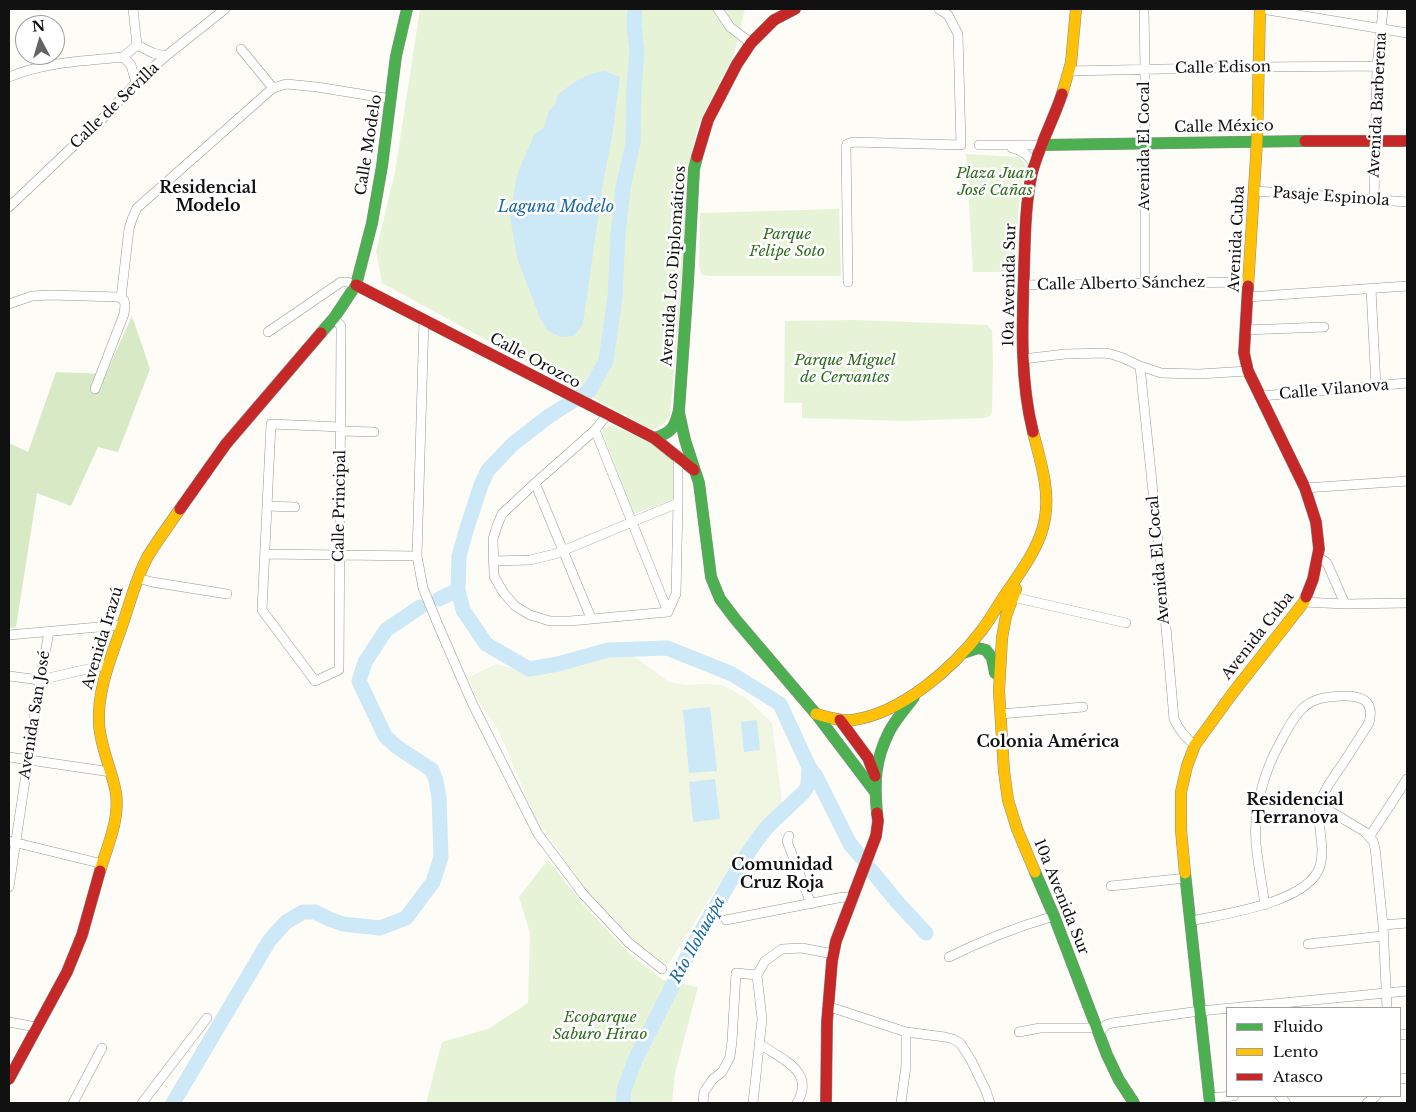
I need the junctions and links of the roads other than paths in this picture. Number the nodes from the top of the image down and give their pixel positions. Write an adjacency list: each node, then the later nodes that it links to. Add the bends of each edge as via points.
1 (133, 9): 14 (street)
2 (225, 9): 16 (street, Calle de Sevilla)
3 (407, 9): 25 (main road, Calle Modelo, via 396,56)
4 (718, 9): 13 (street, via 730,27)
5 (795, 9): 13 (main road, Avenida Los Diplomáticos, via 774,20)
6 (939, 9): 38 (street, via 948,15 958,34 961,145 849,142 846,147)
7 (1076, 9): 21 (main road, 10a Avenida Sur)
8 (1144, 9): 20 (street, Avenida El Cocal)
9 (1261, 9): 11 (street); 19 (main road, Avenida Cuba)
10 (1383, 9): 11 (street, Avenida Barberena)
11 (1381, 29): 12 (street); 18 (street, Avenida Barberena)
12 (1407, 33)
13 (751, 43): 60 (main road, Avenida Los Diplomáticos, via 736,64 708,120 694,169)
14 (137, 46): 16 (street); 17 (street)
15 (241, 49): 24 (street)
16 (166, 56): 23 (street, Calle de Sevilla)
17 (123, 57): 22 (street, via 62,64); 23 (street, via 131,65)
18 (1377, 66): 19 (street, Calle Edison); 27 (street, Avenida Barberena)
19 (1258, 67): 20 (street, Calle Edison); 26 (main road, Avenida Cuba)
20 (1145, 70): 21 (street, Calle Edison); 29 (street, Avenida El Cocal)
21 (1069, 71): 31 (main road, 10a Avenida Sur)
22 (9, 77)
23 (136, 83): 37 (street, Calle de Sevilla)
24 (273, 88): 25 (street, via 286,84 317,86); 46 (street, via 137,208 129,229)
25 (391, 99): 41 (main road, Calle Modelo, via 372,223)
26 (1257, 141): 27 (main road, Calle México); 29 (main road, Calle México); 34 (main road, Avenida Cuba)
27 (1376, 141): 28 (main road, Calle México); 35 (street, Avenida Barberena)
28 (1407, 141)
29 (1145, 143): 31 (main road, Calle México); 40 (street, Avenida El Cocal)
30 (979, 145): 32 (street)
31 (1042, 145): 32 (street); 33 (main road, 10a Avenida Sur)
32 (1005, 146): 33 (street, via 1028,155)
33 (1034, 165): 42 (main road, 10a Avenida Sur, via 1027,210)
34 (1255, 191): 35 (street, Pasaje Espinola); 39 (main road, Avenida Cuba)
35 (1374, 200): 36 (street, Pasaje Espinola)
36 (1407, 202)
37 (9, 207)
38 (848, 282)
39 (1249, 282): 40 (street, Calle Alberto Sánchez); 45 (main road, Avenida Cuba)
40 (1145, 284): 42 (street, Calle Alberto Sánchez)
41 (356, 285): 48 (main road, Avenida Irazú); 49 (main road, Calle Orozco); 52 (street, via 341,282)
42 (1023, 285): 53 (main road, 10a Avenida Sur)
43 (1407, 286): 44 (street)
44 (1372, 289): 45 (street); 57 (street)
45 (1248, 297): 51 (main road, Avenida Cuba)
46 (121, 298): 47 (street, via 32,296); 58 (street, via 125,305 124,314)
47 (9, 304)
48 (334, 318): 62 (street, Calle Principal, via 341,326); 82 (main road, Avenida Irazú, via 226,444 162,536)
49 (424, 319): 61 (main road, Calle Orozco); 78 (street)
50 (1324, 327): 51 (street)
51 (1245, 330): 55 (main road, Avenida Cuba, via 1244,353)
52 (268, 332)
53 (1023, 359): 54 (street, via 1104,353); 81 (main road, 10a Avenida Sur, via 1027,407 1046,485 1045,519)
54 (1140, 366): 55 (street, via 1161,373); 105 (street, Avenida El Cocal, via 1174,719 1187,740)
55 (1248, 371): 59 (main road, Avenida Cuba)
56 (1407, 383): 57 (street, Calle Vilanova)
57 (1376, 386): 59 (street, Calle Vilanova)
58 (95, 389)
59 (1261, 396): 70 (main road, Avenida Cuba)
60 (679, 410): 65 (main road, Avenida Los Diplomáticos, via 675,427 664,436); 67 (main road, Avenida Los Diplomáticos)
61 (607, 415): 63 (street); 65 (main road, Calle Orozco)
62 (341, 429): 64 (street); 72 (street, via 271,424); 77 (street, Calle Principal)
63 (595, 430): 69 (street); 74 (street)
64 (374, 432)
65 (654, 438): 66 (main road, Calle Orozco)
66 (678, 457): 67 (main road, Calle Orozco); 71 (street)
67 (694, 470): 101 (main road, Avenida Los Diplomáticos, via 702,496 711,577 720,599)
68 (1407, 481): 70 (street)
69 (535, 483): 75 (street); 80 (street, via 502,514 493,539)
70 (1305, 488): 79 (main road, Avenida Cuba, via 1316,522)
71 (678, 502): 74 (street); 88 (street, via 676,594)
72 (267, 506): 73 (street); 76 (street)
73 (295, 507)
74 (632, 521): 75 (street); 88 (street)
75 (564, 550): 80 (street, via 530,560); 89 (street)
76 (264, 554): 77 (street); 77 (street, Calle Principal, via 262,610 315,681 339,670)
77 (339, 554): 78 (street)
78 (417, 556): 132 (street, via 423,588 439,627 473,705 538,834 583,894 629,943)
79 (1317, 559): 85 (main road, Avenida Cuba); 87 (street, via 1327,563)
80 (493, 560): 89 (street, via 494,576 503,592 515,606 530,615 550,621)
81 (1026, 562): 84 (main road, 10a Avenida Sur); 94 (main road, 10a Avenida Sur, via 986,625)
82 (138, 578): 83 (street); 91 (main road, Avenida Irazú)
83 (227, 594)
84 (1013, 598): 90 (street); 99 (main road, 10a Avenida Sur, via 1002,638)
85 (1304, 602): 87 (street); 105 (main road, Avenida Cuba)
86 (1407, 603): 87 (street)
87 (1345, 604)
88 (668, 612): 89 (street)
89 (591, 618)
90 (1126, 623)
91 (122, 625): 92 (street); 95 (main road, Avenida Irazú)
92 (49, 632): 93 (street); 97 (street, Avenida San José)
93 (9, 635)
94 (961, 655): 98 (main road); 99 (main road, 10a Avenida Sur, via 977,647 988,651 993,658)
95 (109, 664): 97 (street); 108 (main road, Avenida Irazú, via 101,694 99,725)
96 (9, 676): 97 (street)
97 (40, 680): 107 (street, Avenida San José)
98 (919, 690): 103 (main road, via 879,714); 109 (main road, via 889,731)
99 (999, 691): 102 (main road, 10a Avenida Sur)
100 (1083, 707): 102 (street)
101 (816, 714): 103 (main road); 104 (main road, Avenida Los Diplomáticos)
102 (1000, 714): 123 (main road, 10a Avenida Sur, via 1004,771 1012,814)
103 (840, 720): 104 (main road); 109 (main road, via 868,758)
104 (828, 730): 111 (main road, Avenida Los Diplomáticos)
105 (1195, 745): 117 (main road, Avenida Cuba, via 1187,766 1180,805)
106 (9, 757): 107 (street)
107 (28, 760): 108 (street); 115 (street, Avenida San José)
108 (111, 772): 116 (main road, Avenida Irazú, via 117,807)
109 (875, 776): 111 (main road)
110 (1407, 779): 114 (street)
111 (875, 792): 120 (main road, via 876,836)
112 (1320, 805): 114 (street); 122 (street, via 1320,867 1304,888); 122 (street, via 1331,781 1369,723 1369,706 1359,697 1328,697 1310,702 1291,721 1276,750 1256,812 1256,842)
113 (789, 836): 121 (street, via 787,841)
114 (1370, 836): 127 (street, via 1376,848)
115 (12, 842): 116 (street); 119 (street, Avenida San José)
116 (103, 864): 143 (main road, Avenida Irazú, via 82,935 67,972)
117 (1186, 878): 118 (street); 125 (main road, Avenida Cuba)
118 (1112, 886)
119 (9, 887)
120 (852, 898): 121 (street); 130 (main road)
121 (811, 904): 124 (street)
122 (1265, 905): 125 (street)
123 (1054, 916): 131 (street, via 997,935); 144 (main road, 10a Avenida Sur)
124 (726, 920)
125 (1191, 921): 140 (main road, Avenida Cuba)
126 (1407, 923): 127 (street)
127 (1383, 925): 128 (street)
128 (1383, 936): 129 (street); 135 (street)
129 (1308, 944)
130 (833, 954): 133 (street, via 802,948 782,949 765,960); 136 (main road)
131 (949, 957)
132 (662, 969)
133 (757, 975): 147 (street, via 762,1019); 154 (street, via 736,973 730,1057 722,1072 704,1092)
134 (1407, 991): 135 (street)
135 (1386, 993): 137 (street); 138 (street)
136 (827, 1006): 145 (street); 157 (main road)
137 (1241, 1007)
138 (1387, 1007)
139 (1226, 1008): 140 (street)
140 (1200, 1011): 144 (street, via 1112,1023); 151 (main road, Avenida Cuba)
141 (207, 1018): 153 (street)
142 (9, 1022): 143 (street)
143 (36, 1027): 149 (main road, Avenida Irazú)
144 (1097, 1031): 146 (street, via 1040,1028); 160 (main road, 10a Avenida Sur, via 1119,1080)
145 (906, 1032): 158 (street); 159 (street, via 945,1037 960,1043)
146 (1019, 1032)
147 (760, 1044): 155 (street); 156 (street, via 796,1068 802,1088)
148 (102, 1048): 152 (street)
149 (9, 1079)
150 (1229, 1097): 151 (street)
151 (1210, 1101)
152 (73, 1103)
153 (142, 1103)
154 (703, 1103)
155 (753, 1103)
156 (797, 1103)
157 (826, 1103)
158 (901, 1103)
159 (990, 1103)
160 (1134, 1103)

